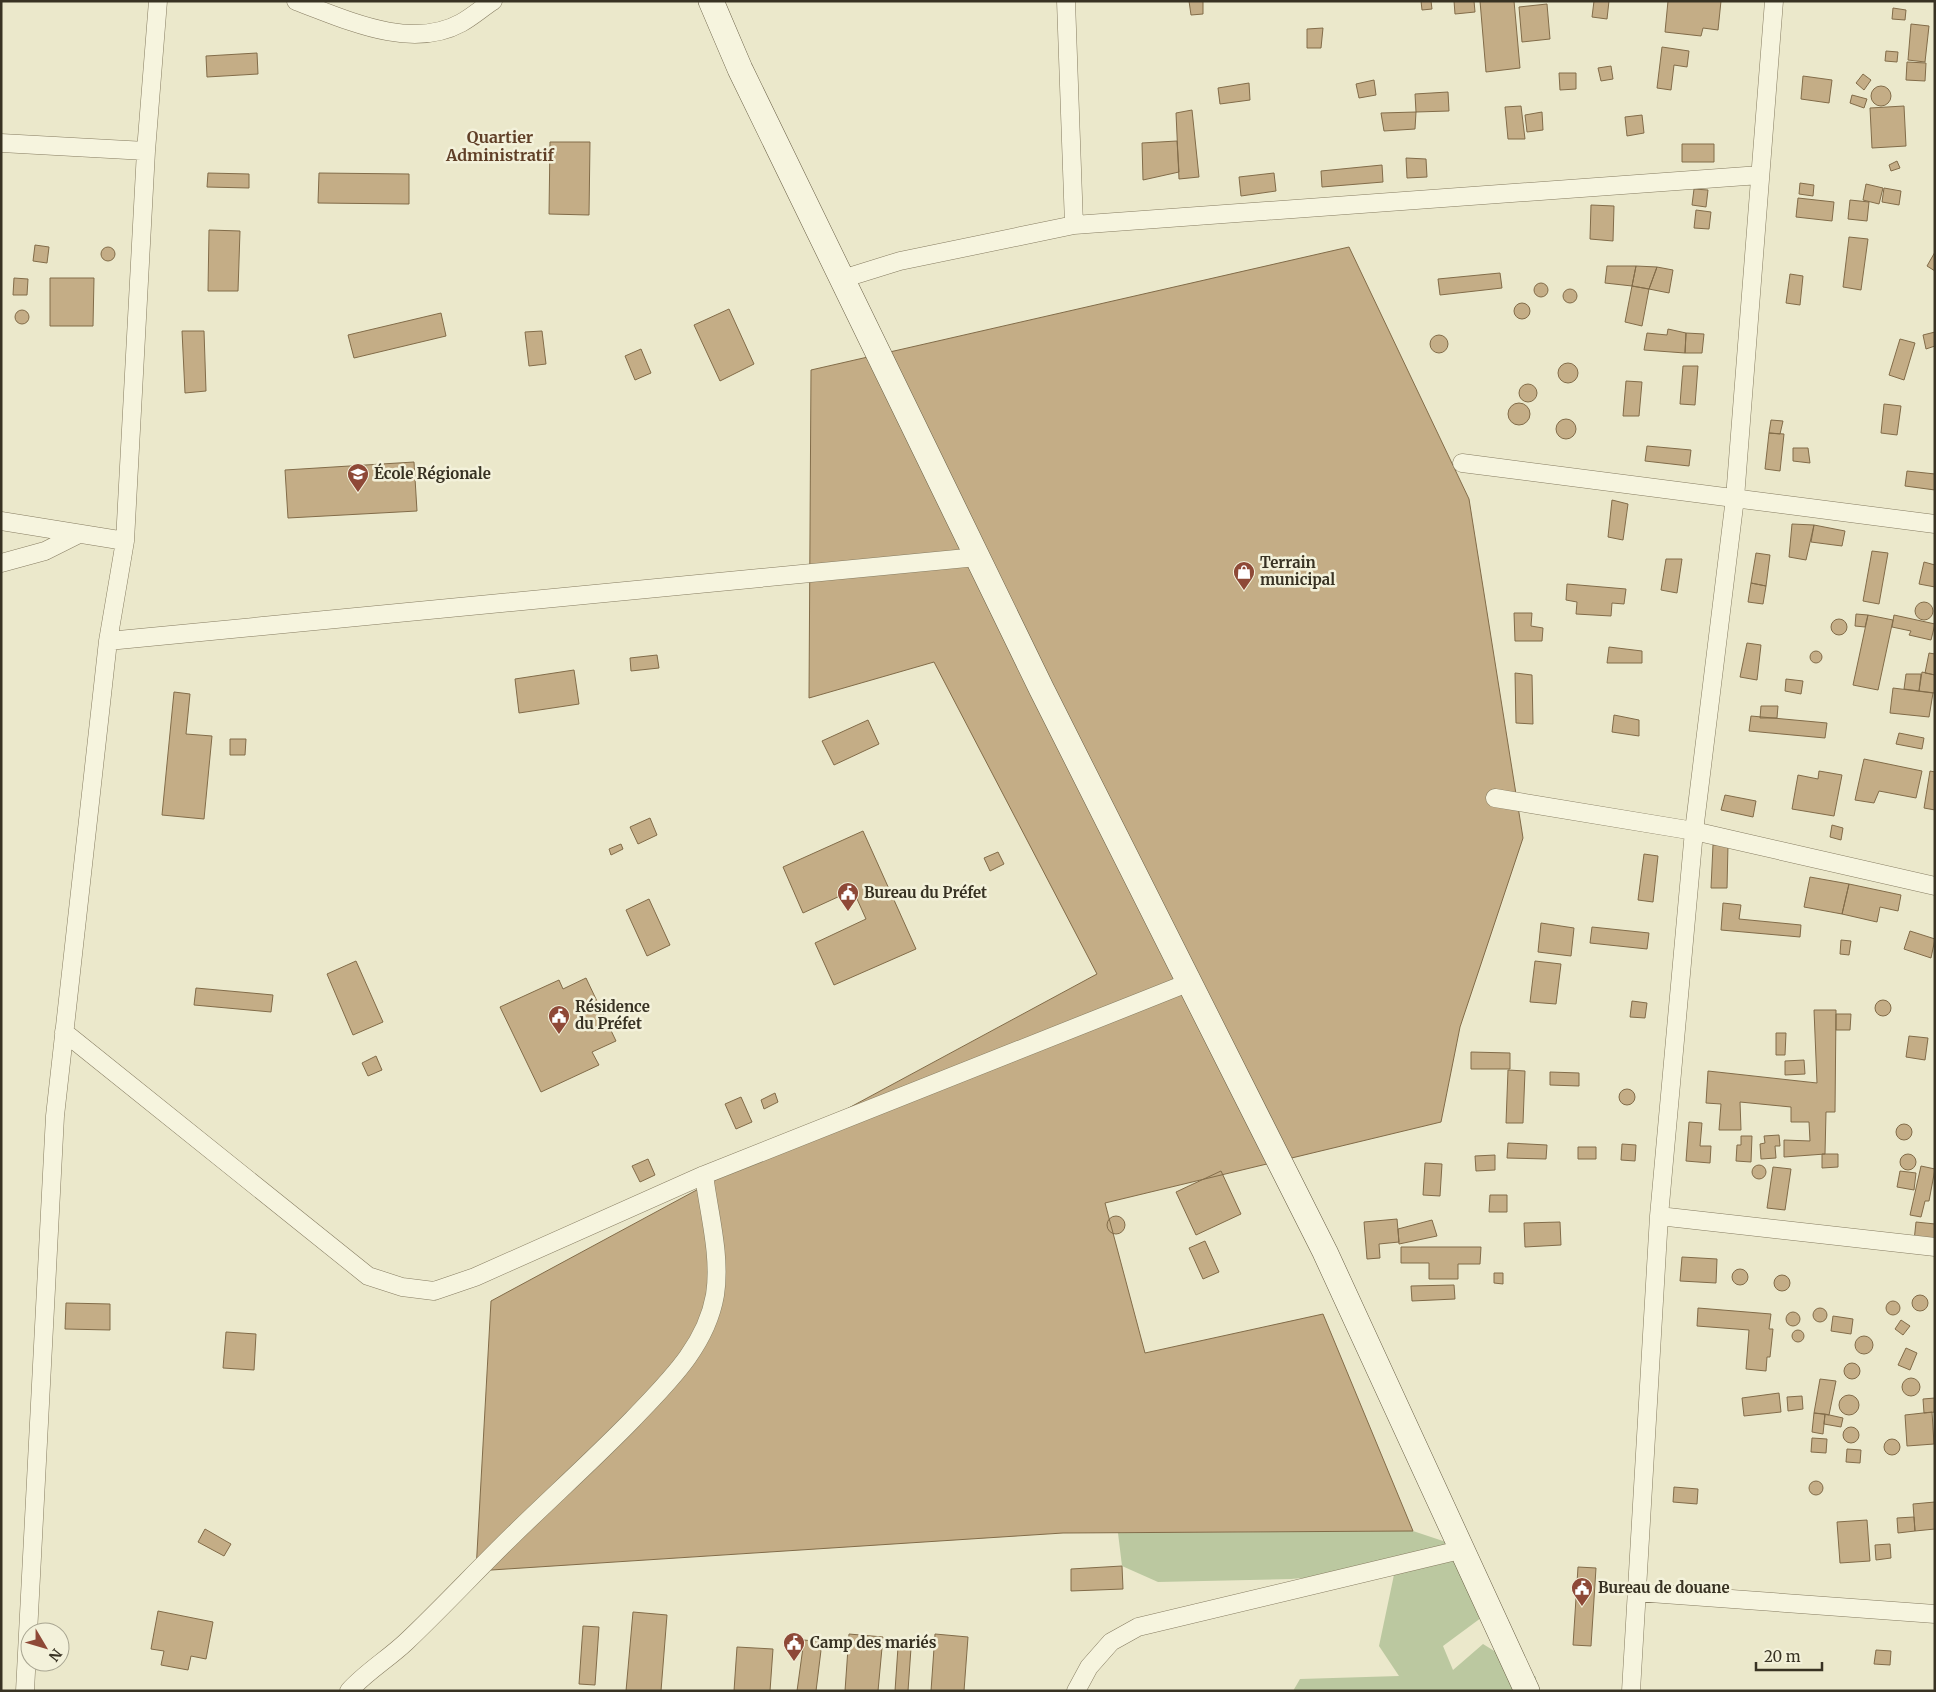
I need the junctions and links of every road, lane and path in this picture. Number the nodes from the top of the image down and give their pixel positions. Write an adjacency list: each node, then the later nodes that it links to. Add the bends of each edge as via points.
1 (158, 1): 8 (street)
2 (296, 1): 3 (street, via 370,29 419,35 460,24)
3 (493, 1)
4 (711, 1): 11 (main road, via 740,69)
5 (1066, 1): 10 (street)
6 (1774, 1): 9 (street)
7 (1, 143): 8 (street)
8 (146, 151): 17 (street)
9 (1760, 175): 10 (street); 13 (street)
10 (1074, 225): 11 (street, via 900,261)
11 (842, 279): 18 (main road)
12 (1462, 463): 13 (street)
13 (1735, 498): 15 (street); 22 (street)
14 (1, 521): 16 (street)
15 (1935, 524)
16 (77, 535): 17 (street); 19 (street, via 45,551)
17 (125, 541): 20 (street)
18 (977, 557): 20 (street); 24 (main road)
19 (1, 563)
20 (108, 641): 25 (street)
21 (1495, 798): 22 (street)
22 (1694, 831): 23 (street); 27 (street)
23 (1935, 886)
24 (1190, 982): 26 (street); 29 (main road, via 1338,1279)
25 (64, 1032): 26 (street, via 368,1276 402,1287 434,1291 476,1277); 32 (street, via 55,1116)
26 (704, 1175): 33 (street, via 716,1256 715,1295 703,1334 677,1372 592,1462 514,1534 438,1612 387,1659 361,1677)
27 (1658, 1216): 28 (street); 30 (street)
28 (1935, 1247)
29 (1460, 1550): 34 (street, via 1138,1627 1111,1642 1090,1666); 35 (main road)
30 (1636, 1592): 31 (street); 36 (street)
31 (1935, 1614)
32 (25, 1691)
33 (349, 1691)
34 (1076, 1691)
35 (1526, 1691)
36 (1631, 1691)

